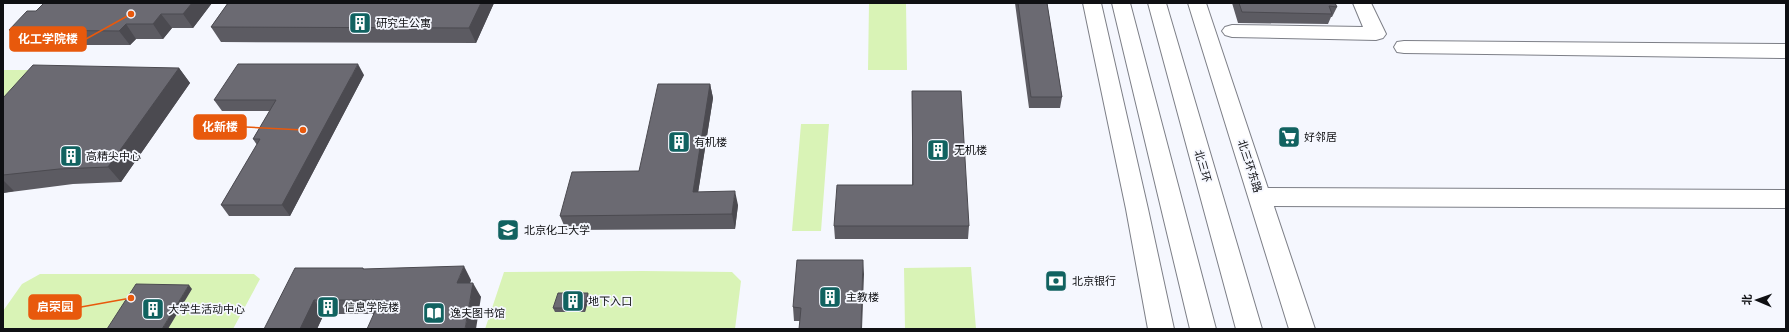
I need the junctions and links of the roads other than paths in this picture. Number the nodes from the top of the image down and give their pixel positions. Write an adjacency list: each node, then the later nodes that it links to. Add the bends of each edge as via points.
1 (1092, 3): 11 (main road)
2 (1121, 3): 12 (main road)
3 (1157, 3): 13 (main road, 北三环)
4 (1197, 3): 9 (main road, 北三环东路)
5 (1362, 3): 6 (main road, via 1376,34)
6 (1232, 31)
7 (1404, 47): 8 (main road)
8 (1786, 51)
9 (1260, 197): 10 (main road); 14 (main road, 北三环东路)
10 (1786, 199)
11 (1161, 329)
12 (1203, 329)
13 (1249, 329)
14 (1302, 329)

